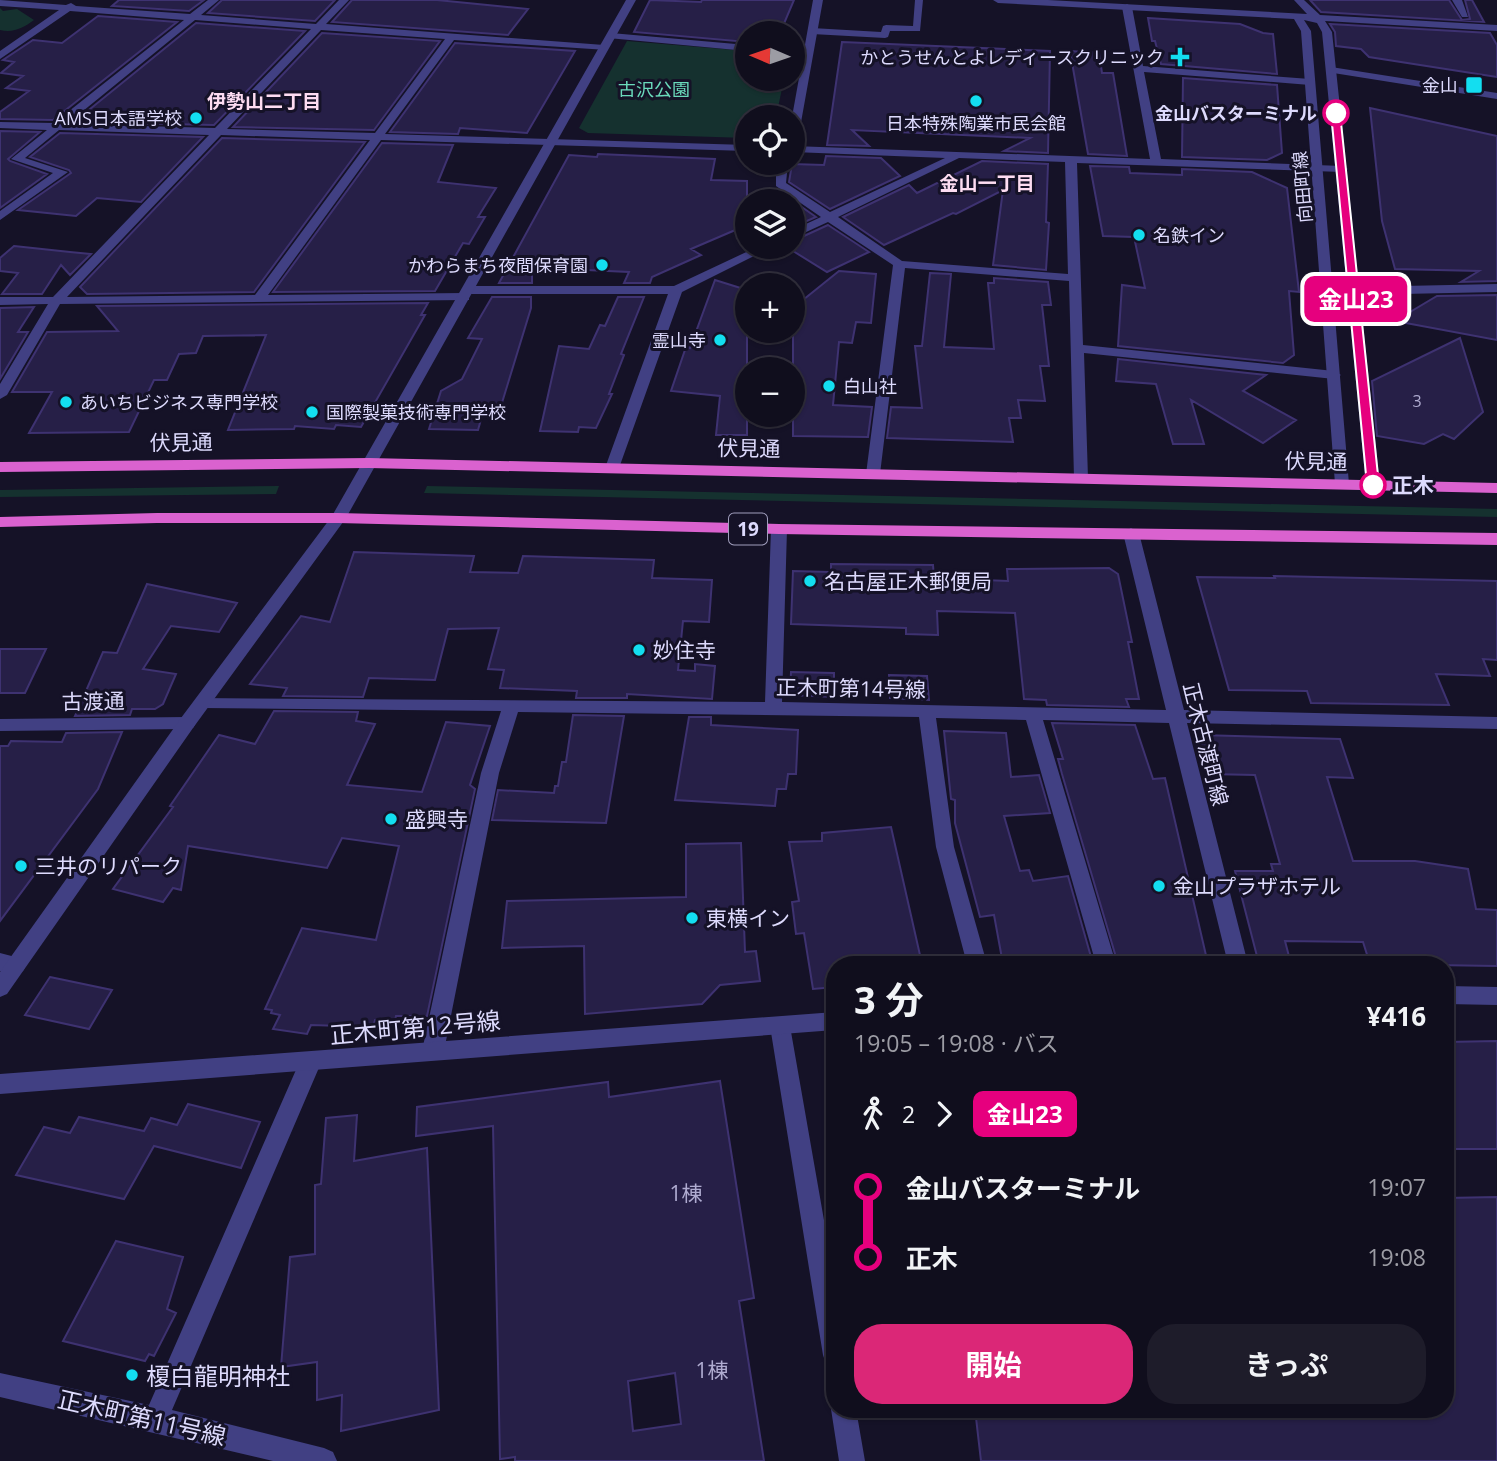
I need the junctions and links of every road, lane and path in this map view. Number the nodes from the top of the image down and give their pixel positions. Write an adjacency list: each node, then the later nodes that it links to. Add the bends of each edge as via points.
1 (80, 0): 14 (street)
2 (214, 0): 16 (street)
3 (344, 0): 18 (street)
4 (631, 0): 22 (street)
5 (818, 0): 20 (street)
6 (919, 0): 20 (lane, via 917,29 886,28 885,36)
7 (998, 0): 11 (street)
8 (1200, 0): 12 (street)
9 (1457, 0): 15 (street, via 1470,15)
10 (0, 3): 14 (street)
11 (1127, 7): 12 (street); 26 (street)
12 (1300, 7): 13 (street); 17 (street); 28 (street, 向田町線)
13 (1325, 7)
14 (68, 9): 16 (street); 25 (street)
15 (1451, 14)
16 (192, 17): 18 (street); 32 (street)
17 (1321, 18): 19 (street); 27 (street, 向田町線)
18 (318, 27): 21 (street); 33 (street)
19 (1497, 28)
20 (812, 31): 24 (street)
21 (451, 37): 22 (street); 34 (street)
22 (608, 42): 23 (street); 35 (street)
23 (735, 47)
24 (807, 52): 30 (street)
25 (0, 56)
26 (1140, 69): 28 (street); 42 (street)
27 (1331, 70): 29 (street); 44 (street, 向田町線)
28 (1310, 82): 43 (street, 向田町線)
29 (1497, 96)
30 (798, 105)
31 (0, 125): 32 (street)
32 (58, 127): 33 (street); 40 (street)
33 (219, 132): 34 (street); 58 (street)
34 (379, 135): 35 (street); 56 (street)
35 (553, 142): 36 (street); 55 (street)
36 (735, 148)
37 (805, 150): 39 (street)
38 (2, 156): 40 (street)
39 (957, 156): 41 (street); 47 (street)
40 (17, 159): 46 (street, via 62,172)
41 (1070, 160): 42 (street); 51 (street)
42 (1156, 163): 43 (street)
43 (1319, 169): 44 (street); 60 (street, 向田町線)
44 (1342, 170): 54 (street, 向田町線)
45 (781, 175): 47 (street, via 780,184)
46 (0, 216)
47 (828, 218): 48 (street); 50 (street)
48 (805, 229)
49 (741, 259): 53 (street)
50 (899, 264): 51 (street); 65 (street)
51 (1074, 278): 59 (street)
52 (1497, 288): 54 (street)
53 (676, 290): 55 (street); 64 (street)
54 (1355, 291): 68 (street, 向田町線)
55 (467, 293): 56 (street); 62 (street)
56 (259, 298): 58 (street)
57 (0, 301): 58 (street)
58 (56, 301): 61 (street)
59 (1077, 348): 60 (street); 66 (street)
60 (1334, 375): 67 (street, 向田町線)
61 (0, 395)
62 (369, 463): 63 (highway, 伏見通); 64 (highway, 伏見通); 70 (street)
63 (0, 467)
64 (612, 468): 65 (highway, 伏見通)
65 (873, 474): 66 (highway, 伏見通)
66 (1081, 478): 67 (highway, 伏見通)
67 (1342, 484): 68 (highway, 伏見通)
68 (1373, 485): 69 (highway, 伏見通)
69 (1497, 488)
70 (338, 518): 71 (highway, 19); 72 (highway, 19); 75 (street)
71 (0, 522)
72 (779, 529): 73 (highway, 19); 77 (street)
73 (1131, 533): 74 (highway, 19); 80 (street, 正木古渡町線)
74 (1497, 539)
75 (203, 702): 76 (street, 正木町第14号線); 81 (street)
76 (510, 706): 77 (street, 正木町第14号線); 93 (street, via 490,773)
77 (773, 708): 78 (street, 正木町第14号線)
78 (927, 713): 79 (street, 正木町第14号線); 84 (street, via 945,847)
79 (1032, 714): 80 (street, 正木町第14号線); 85 (street)
80 (1175, 716): 82 (street, 正木町第14号線); 86 (street, 正木古渡町線)
81 (187, 723): 83 (street, 古渡通); 87 (street)
82 (1497, 723)
83 (0, 725)
84 (975, 956)
85 (1104, 956)
86 (1236, 956)
87 (8, 963): 88 (street)
88 (0, 988)
89 (1454, 995): 90 (street)
90 (1497, 996)
91 (826, 1021): 92 (street, 正木町第12号線)
92 (780, 1026): 93 (street, 正木町第12号線); 96 (street)
93 (433, 1051): 94 (street, 正木町第12号線)
94 (310, 1063): 95 (street, 正木町第12号線); 99 (street)
95 (0, 1084)
96 (826, 1301)
97 (0, 1385): 99 (street, 正木町第11号線)
98 (845, 1418): 101 (street)
99 (156, 1419): 100 (street, 正木町第11号線)
100 (324, 1461)
101 (852, 1461)

